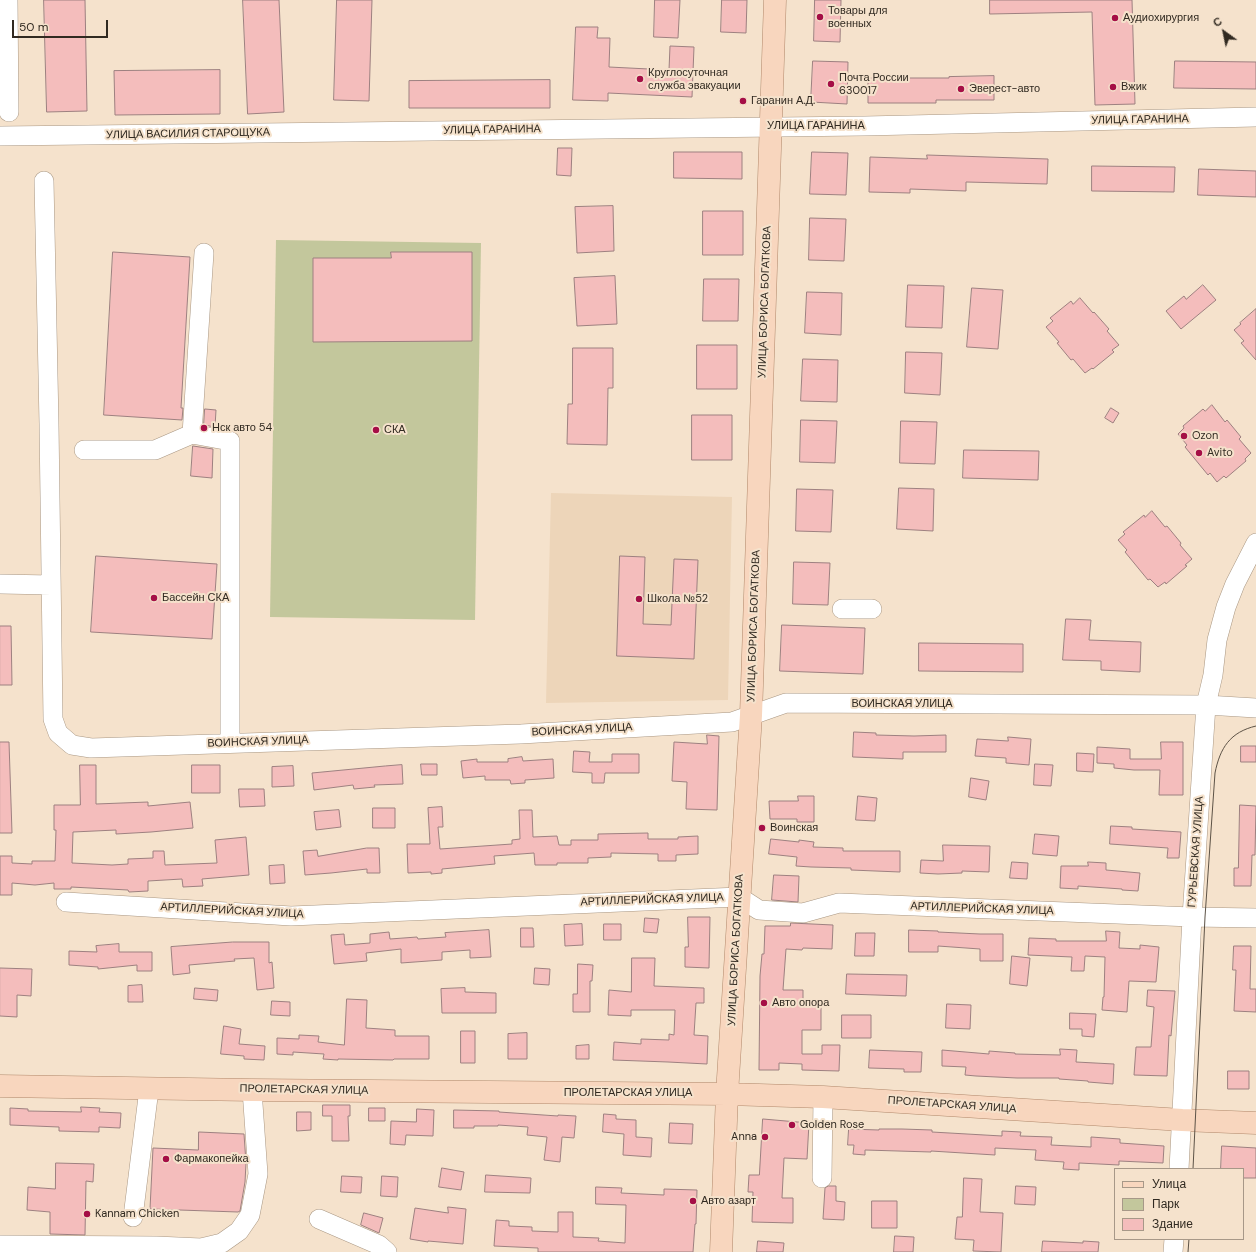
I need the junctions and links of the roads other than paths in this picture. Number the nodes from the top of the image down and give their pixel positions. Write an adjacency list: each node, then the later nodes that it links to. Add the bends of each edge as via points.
1 (8, 0): 3 (street)
2 (775, 0): 5 (main road, УЛИЦА БОРИСА БОГАТКОВА)
3 (9, 112)
4 (1256, 117): 5 (street, УЛИЦА ГАРАНИНА)
5 (771, 126): 6 (street, УЛИЦА ГАРАНИНА); 19 (main road, УЛИЦА БОРИСА БОГАТКОВА)
6 (376, 131): 7 (street, УЛИЦА ВАСИЛИЯ СТАРОЩУКА)
7 (0, 136)
8 (44, 181): 14 (street, ВОИНСКАЯ УЛИЦА)
9 (204, 253): 10 (street)
10 (192, 434): 11 (street, via 155,450); 20 (street, via 230,441)
11 (84, 450)
12 (1256, 544): 17 (street, ГУРЬЕВСКАЯ УЛИЦА, via 1226,607 1217,640)
13 (0, 584): 14 (street)
14 (51, 585): 20 (street, ВОИНСКАЯ УЛИЦА, via 53,719 58,733 72,745 91,748)
15 (842, 609): 16 (street)
16 (872, 609)
17 (1206, 705): 18 (street, ВОИНСКАЯ УЛИЦА); 19 (street, ВОИНСКАЯ УЛИЦА, via 786,703); 23 (street, ГУРЬЕВСКАЯ УЛИЦА)
18 (1256, 708)
19 (751, 715): 20 (street, ВОИНСКАЯ УЛИЦА, via 732,722 520,734); 21 (main road, УЛИЦА БОРИСА БОГАТКОВА)
20 (230, 743)
21 (739, 897): 22 (street, АРТИЛЛЕРИЙСКАЯ УЛИЦА, via 291,916); 23 (street, АРТИЛЛЕРИЙСКАЯ УЛИЦА, via 759,910 803,913 839,903); 28 (main road, УЛИЦА БОРИСА БОГАТКОВА)
22 (66, 902)
23 (1192, 917): 24 (street, АРТИЛЛЕРИЙСКАЯ УЛИЦА); 30 (street, ГУРЬЕВСКАЯ УЛИЦА)
24 (1256, 918)
25 (0, 1086): 26 (main road, ПРОЛЕТАРСКАЯ УЛИЦА)
26 (149, 1089): 27 (main road, ПРОЛЕТАРСКАЯ УЛИЦА); 34 (street)
27 (252, 1090): 28 (main road, ПРОЛЕТАРСКАЯ УЛИЦА); 38 (street, via 258,1174 250,1215 239,1231 222,1243 201,1248)
28 (727, 1094): 29 (main road, ПРОЛЕТАРСКАЯ УЛИЦА); 40 (main road, УЛИЦА БОРИСА БОГАТКОВА)
29 (823, 1097): 30 (main road, ПРОЛЕТАРСКАЯ УЛИЦА); 33 (street)
30 (1182, 1120): 31 (main road, ПРОЛЕТАРСКАЯ УЛИЦА); 32 (street, ГУРЬЕВСКАЯ УЛИЦА)
31 (1256, 1123)
32 (1178, 1168)
33 (822, 1178)
34 (133, 1217)
35 (319, 1219): 39 (street)
36 (1174, 1240): 41 (street)
37 (0, 1245): 38 (street)
38 (161, 1249)
39 (387, 1252)
40 (720, 1252)
41 (1173, 1252)

